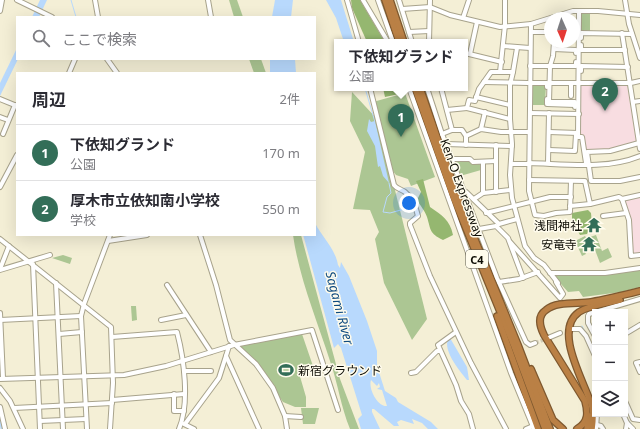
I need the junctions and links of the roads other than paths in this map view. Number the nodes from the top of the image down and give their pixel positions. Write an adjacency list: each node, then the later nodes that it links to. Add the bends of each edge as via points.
1 (1, 0): 17 (street)
2 (17, 0): 21 (street)
3 (95, 0): 22 (street)
4 (208, 0): 23 (street)
5 (347, 0): 34 (street)
6 (363, 0): 35 (street)
7 (378, 0): 36 (street)
8 (385, 0): 37 (highway)
9 (390, 0): 38 (highway)
10 (399, 0): 16 (street)
11 (430, 0): 15 (street)
12 (469, 0): 24 (street)
13 (505, 0): 27 (street)
14 (625, 0): 19 (street)
15 (430, 7): 16 (street); 24 (street); 28 (street)
16 (402, 9): 29 (street)
17 (0, 11)
18 (578, 11): 19 (street); 26 (street, via 558,14); 64 (street)
19 (628, 15): 20 (street); 33 (street)
20 (640, 15)
21 (50, 16)
22 (98, 16)
23 (211, 16)
24 (463, 18): 25 (street)
25 (477, 22): 27 (street); 46 (street)
26 (531, 24): 27 (street); 30 (street)
27 (505, 28): 41 (street)
28 (429, 31): 29 (street); 40 (street)
29 (409, 32): 39 (street)
30 (531, 32): 31 (street); 43 (street)
31 (544, 32)
32 (622, 33): 33 (street); 45 (street); 45 (street, via 581,33 581,49)
33 (632, 34): 47 (street)
34 (358, 39)
35 (386, 39)
36 (392, 39)
37 (398, 39)
38 (403, 39)
39 (411, 39)
40 (429, 39)
41 (503, 46): 42 (street); 50 (street)
42 (518, 48): 43 (street); 57 (street)
43 (530, 48): 51 (street)
44 (554, 49): 52 (street); 52 (street, via 576,50 576,66)
45 (625, 50): 53 (street)
46 (470, 54): 50 (street)
47 (640, 58)
48 (75, 60): 54 (street)
49 (108, 60): 55 (street)
50 (502, 62): 56 (street)
51 (530, 66): 52 (street); 82 (street)
52 (550, 66): 60 (street)
53 (628, 67): 61 (street); 64 (street, via 580,66)
54 (69, 72)
55 (116, 72)
56 (500, 72): 57 (street); 59 (street, via 491,72)
57 (513, 72): 62 (street)
58 (640, 81): 61 (street)
59 (483, 83): 62 (street); 72 (street)
60 (549, 83): 63 (street); 77 (street, via 549,102 575,102)
61 (630, 83): 64 (street); 75 (street)
62 (510, 84): 76 (street); 77 (street, via 547,83 547,104)
63 (571, 84): 64 (street); 71 (street)
64 (579, 84): 84 (street)
65 (371, 91): 171 (street, via 394,185 413,200 418,216 410,223 411,229)
66 (409, 91): 219 (street, via 511,372)
67 (416, 91): 141 (highway, Ken-O Expressway / C4)
68 (421, 91): 166 (highway, Ken-O Expressway / C4, via 458,198)
69 (428, 91): 95 (street)
70 (442, 91): 80 (street)
71 (571, 96)
72 (476, 97): 76 (street); 79 (street, via 475,101 469,100)
73 (0, 99): 78 (street)
74 (640, 101): 75 (street)
75 (633, 102): 97 (street)
76 (510, 105): 86 (street)
77 (575, 105): 84 (street)
78 (16, 106): 87 (street)
79 (467, 108): 80 (street); 81 (street)
80 (447, 110): 89 (street)
81 (485, 112): 86 (street); 88 (street)
82 (530, 113): 83 (street); 91 (street)
83 (549, 113): 84 (street); 92 (street)
84 (578, 114): 93 (street)
85 (0, 117): 87 (street)
86 (510, 119): 90 (street)
87 (8, 120): 94 (street)
88 (481, 129): 90 (street); 96 (street)
89 (452, 130): 95 (street); 96 (street, via 462,130)
90 (512, 132): 91 (street); 101 (street)
91 (529, 132): 108 (street)
92 (549, 132): 93 (street); 103 (street)
93 (577, 133): 103 (street, via 575,151); 112 (street, via 578,137 582,136)
94 (3, 134)
95 (442, 134): 98 (street)
96 (466, 136): 99 (street)
97 (639, 143): 102 (street); 112 (street, via 610,151 587,151)
98 (446, 144): 99 (street); 105 (street)
99 (466, 145): 100 (street)
100 (496, 145): 101 (street); 107 (street)
101 (512, 146): 111 (street)
102 (640, 149)
103 (549, 150): 109 (street)
104 (640, 156): 112 (street, via 618,163)
105 (452, 159): 106 (street); 118 (street)
106 (483, 162): 107 (street); 120 (street)
107 (496, 162): 119 (street)
108 (529, 163): 109 (street); 111 (street); 114 (street)
109 (548, 163): 112 (street)
110 (15, 164): 116 (street)
111 (511, 164): 117 (street)
112 (587, 164): 113 (street, via 591,181 620,181); 126 (street)
113 (640, 177)
114 (529, 180): 115 (street); 125 (street)
115 (571, 181): 122 (street); 126 (street, via 586,182)
116 (0, 187)
117 (511, 190): 119 (street); 127 (street)
118 (465, 192): 123 (street); 133 (street)
119 (496, 192): 120 (street)
120 (483, 193): 123 (street)
121 (640, 195): 124 (street)
122 (571, 197): 125 (street, via 550,197); 128 (street)
123 (474, 199): 130 (street)
124 (622, 199): 126 (street, via 619,197); 129 (street)
125 (531, 201): 127 (street); 128 (street, via 535,215 568,213)
126 (591, 204): 128 (street)
127 (514, 206): 130 (street); 132 (street)
128 (570, 206)
129 (626, 212): 131 (street); 143 (street, via 629,220 631,256)
130 (486, 213): 132 (street, via 499,224)
131 (603, 216)
132 (517, 219): 148 (street, via 525,246)
133 (479, 229): 139 (street, via 496,226); 150 (street)
134 (110, 236): 138 (street)
135 (140, 236): 138 (street)
136 (200, 236): 178 (street, via 230,340)
137 (0, 239): 140 (street)
138 (108, 241): 156 (street)
139 (510, 242): 147 (street); 149 (street)
140 (9, 246): 144 (street); 146 (street)
141 (474, 251): 219 (highway); 233 (highway, Ken-O Expressway / C4)
142 (50, 255): 144 (street)
143 (640, 255)
144 (31, 263): 146 (street); 151 (street); 163 (street)
145 (640, 268): 148 (street, via 605,273)
146 (0, 270)
147 (538, 272): 148 (street, via 560,298 563,294); 149 (street)
148 (550, 273)
149 (523, 278): 150 (street)
150 (499, 282): 177 (street, via 526,342 530,345)
151 (56, 283): 156 (street); 162 (street)
152 (167, 285): 160 (street)
153 (640, 291): 198 (highway, via 590,302 554,306 546,309 541,315 540,324 544,335)
154 (640, 295): 198 (highway, via 586,308 572,321 569,332 571,351)
155 (640, 298): 157 (street)
156 (84, 304): 161 (street); 175 (street, via 110,325)
157 (605, 309)
158 (0, 313): 164 (street)
159 (592, 313): 169 (street, via 588,316 588,323)
160 (186, 315): 165 (street); 181 (street)
161 (81, 316): 162 (street); 170 (street)
162 (58, 317): 163 (street); 174 (street)
163 (35, 318): 164 (street); 193 (street)
164 (0, 320): 194 (street)
165 (161, 320)
166 (508, 320): 234 (highway, Ken-O Expressway / C4); 235 (highway, via 552,417)
167 (640, 326): 172 (street)
168 (572, 329): 180 (street, via 580,329 584,333)
169 (592, 330)
170 (82, 332): 174 (street); 190 (street)
171 (456, 332): 182 (street, via 438,345); 231 (street)
172 (628, 332)
173 (560, 333): 176 (street)
174 (59, 334): 192 (street)
175 (112, 337): 184 (street, via 177,332); 191 (street)
176 (548, 338)
177 (535, 343)
178 (234, 345): 179 (street); 206 (street, via 312,330); 208 (street, via 256,364 273,388)
179 (229, 346): 181 (street); 183 (street)
180 (592, 350)
181 (211, 352): 184 (street)
182 (440, 352): 189 (street, via 437,351 416,372); 230 (street)
183 (226, 356): 216 (street, via 219,378); 228 (street)
184 (184, 360): 186 (street); 191 (street, via 134,373)
185 (640, 362): 188 (street, via 636,363)
186 (184, 371): 187 (street); 197 (street)
187 (210, 371)
188 (640, 372)
189 (411, 373)
190 (84, 375): 191 (street); 192 (street); 200 (street)
191 (113, 375): 199 (street)
192 (61, 376): 193 (street); 201 (street)
193 (38, 377): 194 (street); 203 (street)
194 (2, 379)
195 (0, 388): 204 (street)
196 (174, 394): 197 (street); 199 (street); 207 (street, via 174,411)
197 (184, 394): 207 (street)
198 (590, 400): 218 (highway); 236 (highway, via 586,419); 237 (highway)
199 (112, 401): 200 (street); 225 (street)
200 (86, 404): 201 (street); 212 (street)
201 (62, 406): 203 (street); 213 (street)
202 (0, 407): 220 (street)
203 (39, 407): 204 (street); 215 (street)
204 (14, 408): 221 (street)
205 (628, 408): 214 (street, via 633,419)
206 (338, 410)
207 (184, 411): 216 (street)
208 (284, 416): 209 (street); 229 (street)
209 (301, 417)
210 (596, 417): 218 (street)
211 (624, 417): 217 (street)
212 (86, 419): 213 (street); 224 (street)
213 (63, 420): 215 (street); 223 (street)
214 (640, 420)
215 (40, 421): 222 (street)
216 (184, 423): 226 (street); 227 (street)
217 (627, 424): 239 (street); 240 (street)
218 (594, 427): 238 (street, via 601,426)
219 (535, 428): 232 (street)
220 (5, 429)
221 (23, 429)
222 (40, 429)
223 (63, 429)
224 (87, 429)
225 (110, 429)
226 (180, 429)
227 (194, 429)
228 (259, 429)
229 (287, 429)
230 (474, 429)
231 (506, 429)
232 (526, 429)
233 (545, 429)
234 (550, 429)
235 (563, 429)
236 (577, 429)
237 (587, 429)
238 (603, 429)
239 (626, 429)
240 (633, 429)

